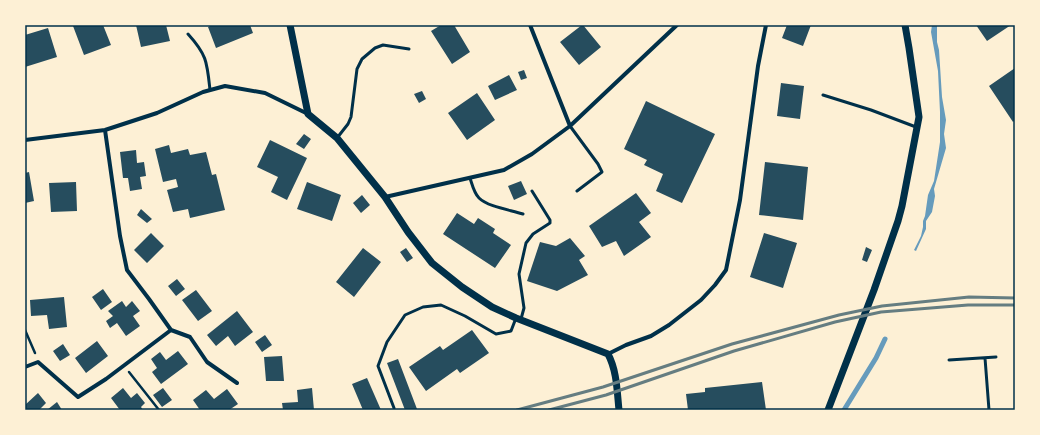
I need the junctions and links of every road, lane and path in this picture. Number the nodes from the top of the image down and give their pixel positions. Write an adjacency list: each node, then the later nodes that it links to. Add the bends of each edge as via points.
1 (290, 25): 10 (street)
2 (530, 25): 11 (street)
3 (677, 25): 11 (street)
4 (766, 25): 24 (street, via 740,200 726,270 701,300 675,321 651,336)
5 (905, 25): 12 (street, via 919,117)
6 (188, 34): 8 (lane, via 205,56)
7 (409, 49): 14 (lane, via 382,45 362,59 357,69 351,117)
8 (210, 90): 10 (street, via 225,86 265,93); 13 (street, via 157,113)
9 (823, 95): 12 (lane)
10 (308, 114): 14 (street)
11 (570, 126): 16 (street, via 532,154 504,170); 18 (lane, via 602,172)
12 (917, 127): 35 (street, via 898,221)
13 (105, 130): 15 (street); 23 (street, via 127,270)
14 (337, 138): 19 (street)
15 (25, 140)
16 (470, 178): 19 (street); 20 (lane, via 479,198)
17 (532, 191): 21 (lane, via 550,223 533,234 526,243 519,274 524,308)
18 (577, 191)
19 (385, 197): 21 (street, via 432,263 492,307)
20 (523, 214)
21 (518, 320): 24 (street); 32 (lane, via 511,330 496,334 441,305 423,307 406,315 387,342 378,366)
22 (25, 330): 28 (path)
23 (171, 330): 29 (street); 31 (street, via 190,337 207,362)
24 (608, 354): 34 (street, via 614,370)
25 (996, 357): 26 (lane)
26 (985, 358): 27 (lane); 36 (lane)
27 (949, 360)
28 (38, 362): 29 (street, via 78,397); 30 (street)
29 (124, 365): 33 (path)
30 (25, 367)
31 (237, 384)
32 (394, 408)
33 (159, 410)
34 (619, 410)
35 (828, 410)
36 (989, 410)

